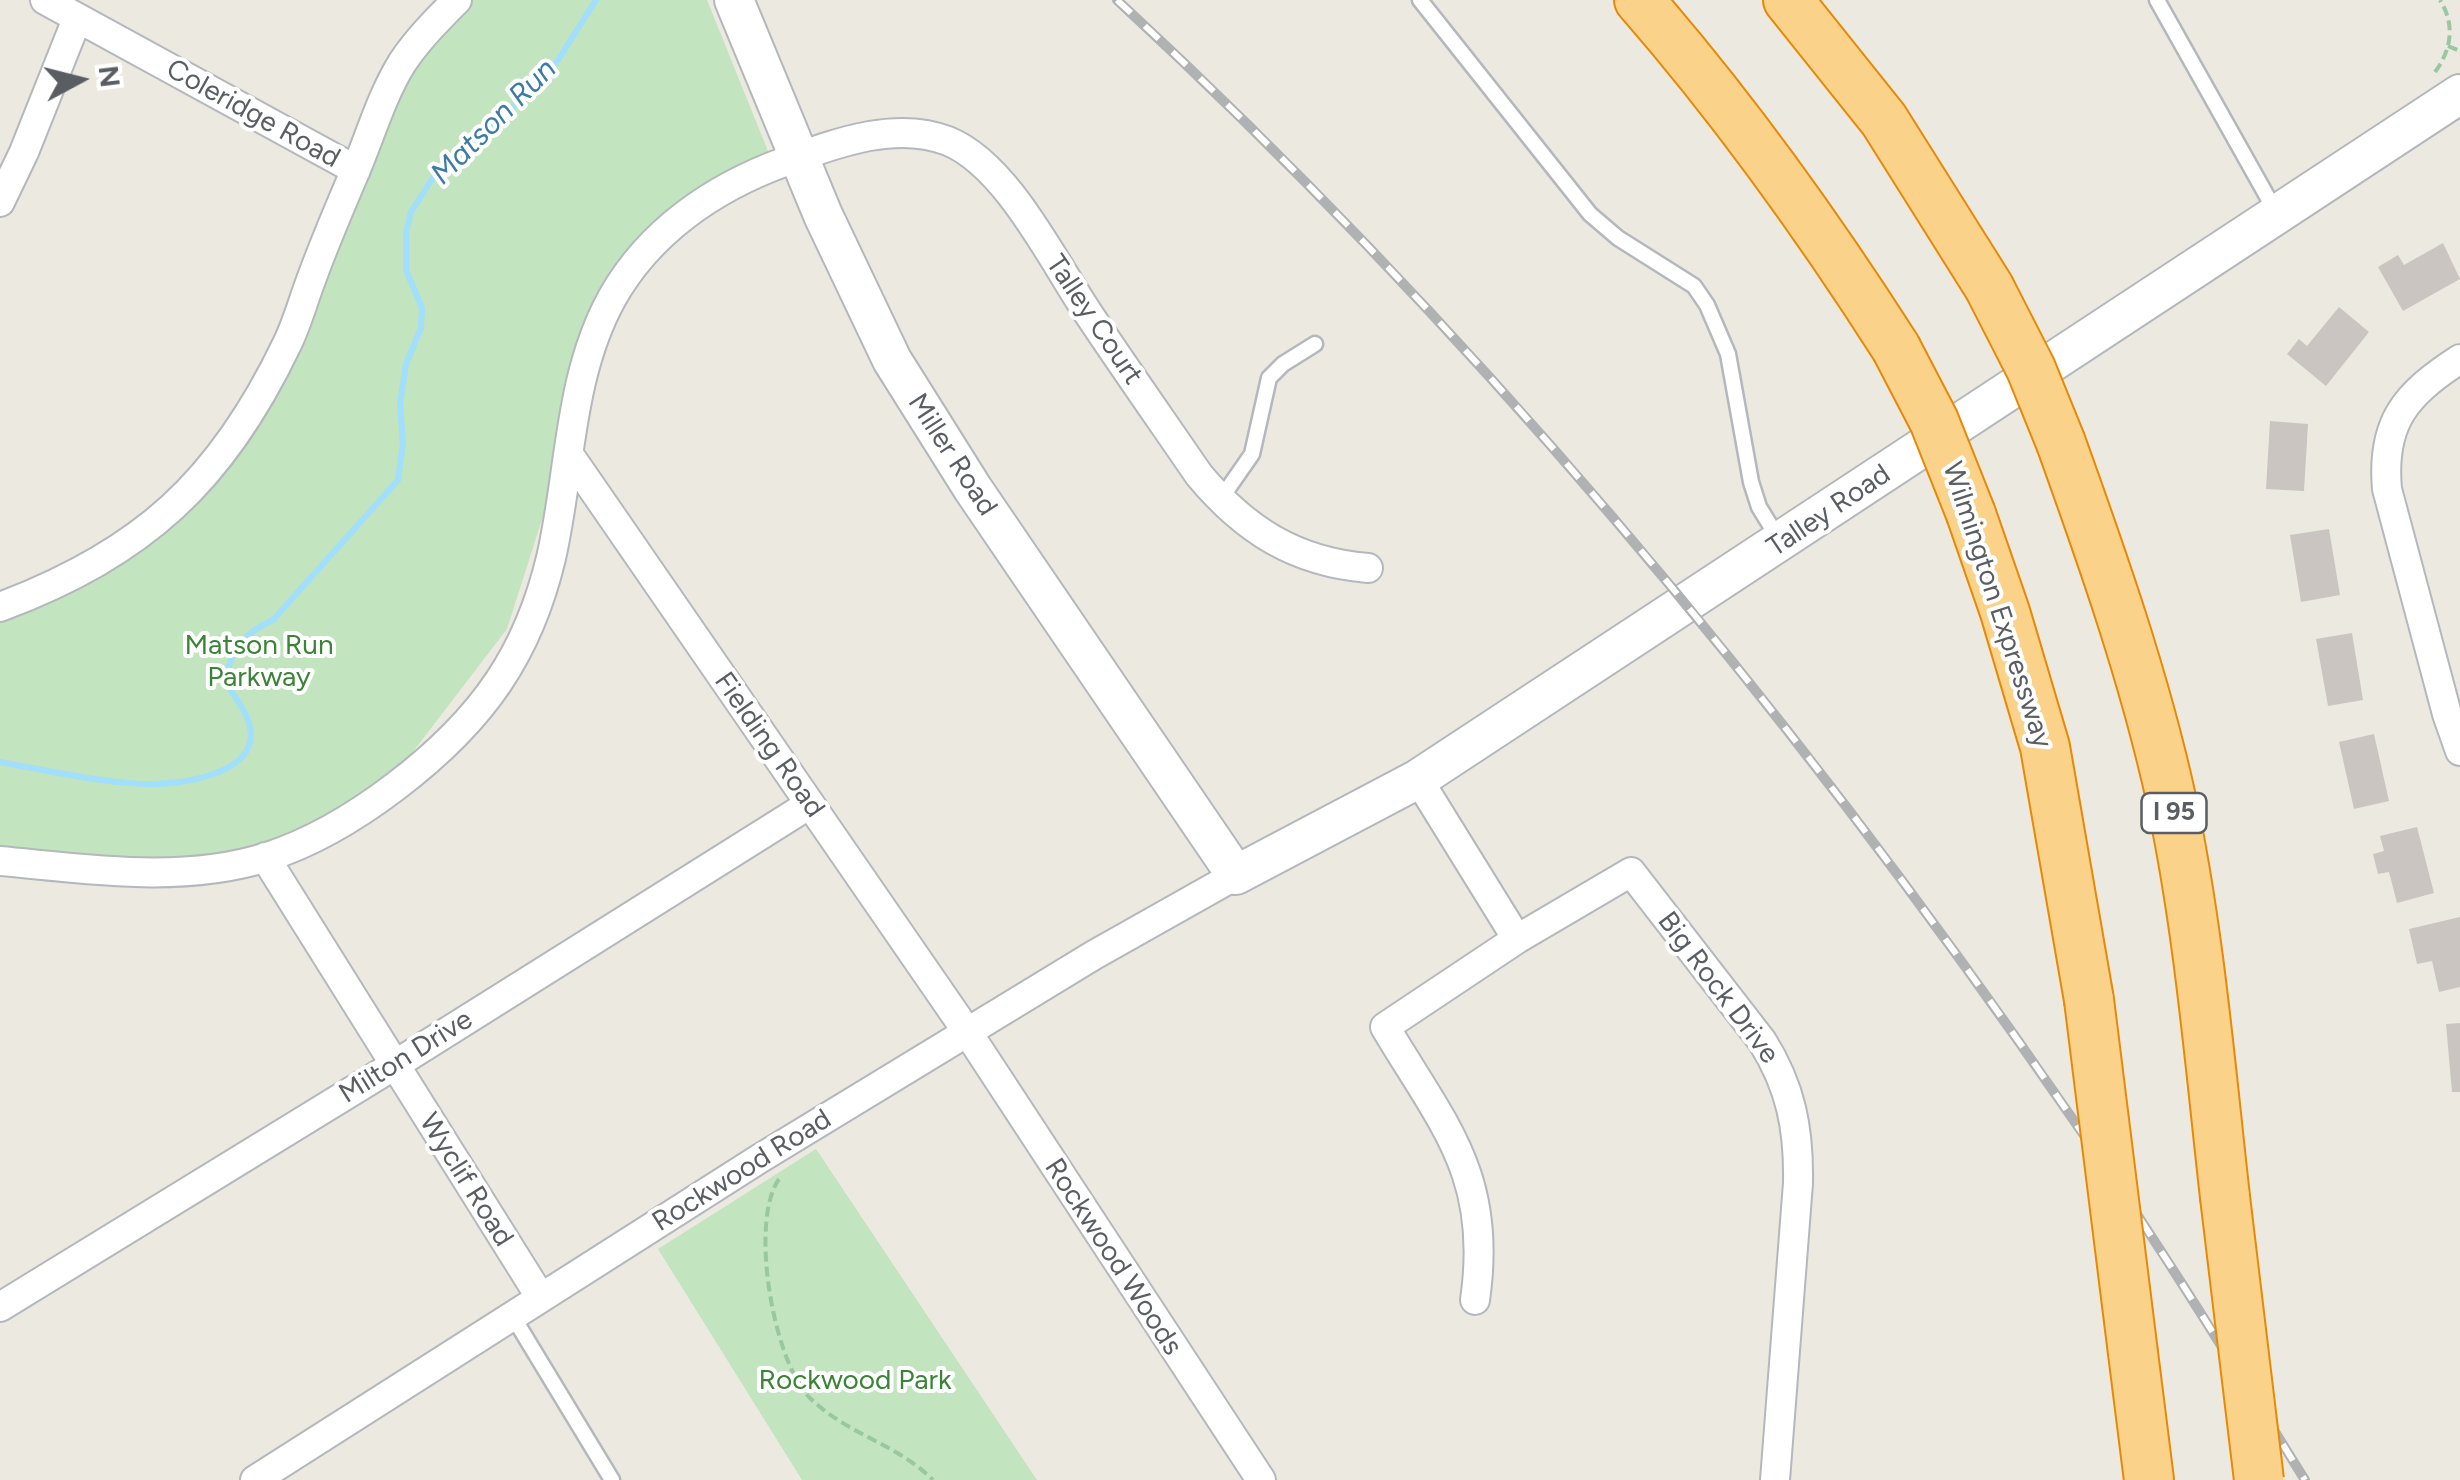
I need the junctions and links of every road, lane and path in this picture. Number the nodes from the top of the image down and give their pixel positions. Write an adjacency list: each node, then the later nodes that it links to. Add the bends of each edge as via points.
1 (46, 0): 9 (street, Coleridge Road)
2 (457, 0): 13 (street, via 403,62)
3 (734, 0): 12 (street, Miller Road)
4 (1420, 0): 20 (lane, via 1590,214 1694,286 1708,306 1728,354 1751,482)
5 (1639, 0): 42 (highway, Wilmington Expressway, bridge, via 1780,174 1896,348 1971,514 2045,748 2089,1000)
6 (1788, 0): 43 (highway, I 95, bridge, via 1884,120 1990,286 2061,443 2128,634 2172,803 2206,1024)
7 (2156, 0): 15 (lane)
8 (2440, 0): 10 (path, via 2449,15 2448,46)
9 (77, 19): 13 (street, Coleridge Road); 14 (street)
10 (2460, 51)
11 (2460, 94): 15 (street, Talley Road)
12 (799, 157): 18 (street, Talley Court, via 696,206 648,248 613,297 591,346); 19 (street, Talley Court, via 886,132 950,142 974,158 1019,208); 28 (street, Miller Road, via 892,360)
13 (356, 170): 22 (street, via 288,342 212,468 146,532 100,563)
14 (0, 202)
15 (2277, 215): 20 (street, Talley Road)
16 (1314, 344): 19 (lane, via 1269,378 1252,454)
17 (2460, 359): 23 (street, via 2402,409 2385,464)
18 (570, 456): 25 (street, Fielding Road); 26 (street, Talley Court, via 539,601 499,681 397,787)
19 (1220, 500): 21 (street, Talley Court, via 1280,546)
20 (1781, 543): 24 (street, Talley Road)
21 (1368, 568)
22 (0, 607)
23 (2460, 751)
24 (1418, 780): 28 (street, Talley Road); 29 (street)
25 (810, 804): 30 (street, Fielding Road); 31 (street, Milton Drive)
26 (265, 858): 27 (street, Talley Court, via 176,872); 31 (street, Wyclif Road)
27 (0, 861)
28 (1236, 875): 30 (street, Rockwood Road)
29 (1517, 940): 34 (street, via 1384,1027 1471,1179 1480,1238); 41 (street, Big Rock Drive, via 1631,872 1779,1068 1796,1124 1798,1183)
30 (968, 1032): 33 (street, Rockwood Road); 40 (street, Rockwood Woods)
31 (393, 1066): 33 (street, Wyclif Road); 35 (street, Milton Drive)
32 (772, 1190): 39 (path, via 766,1218 770,1305 806,1395)
33 (541, 1298): 36 (street, Rockwood Road)
34 (1475, 1300)
35 (0, 1306)
36 (512, 1315): 37 (street, Rockwood Road); 38 (lane)
37 (256, 1480)
38 (612, 1480)
39 (932, 1480)
40 (1261, 1480)
41 (1775, 1480)
42 (2149, 1480)
43 (2259, 1480)

